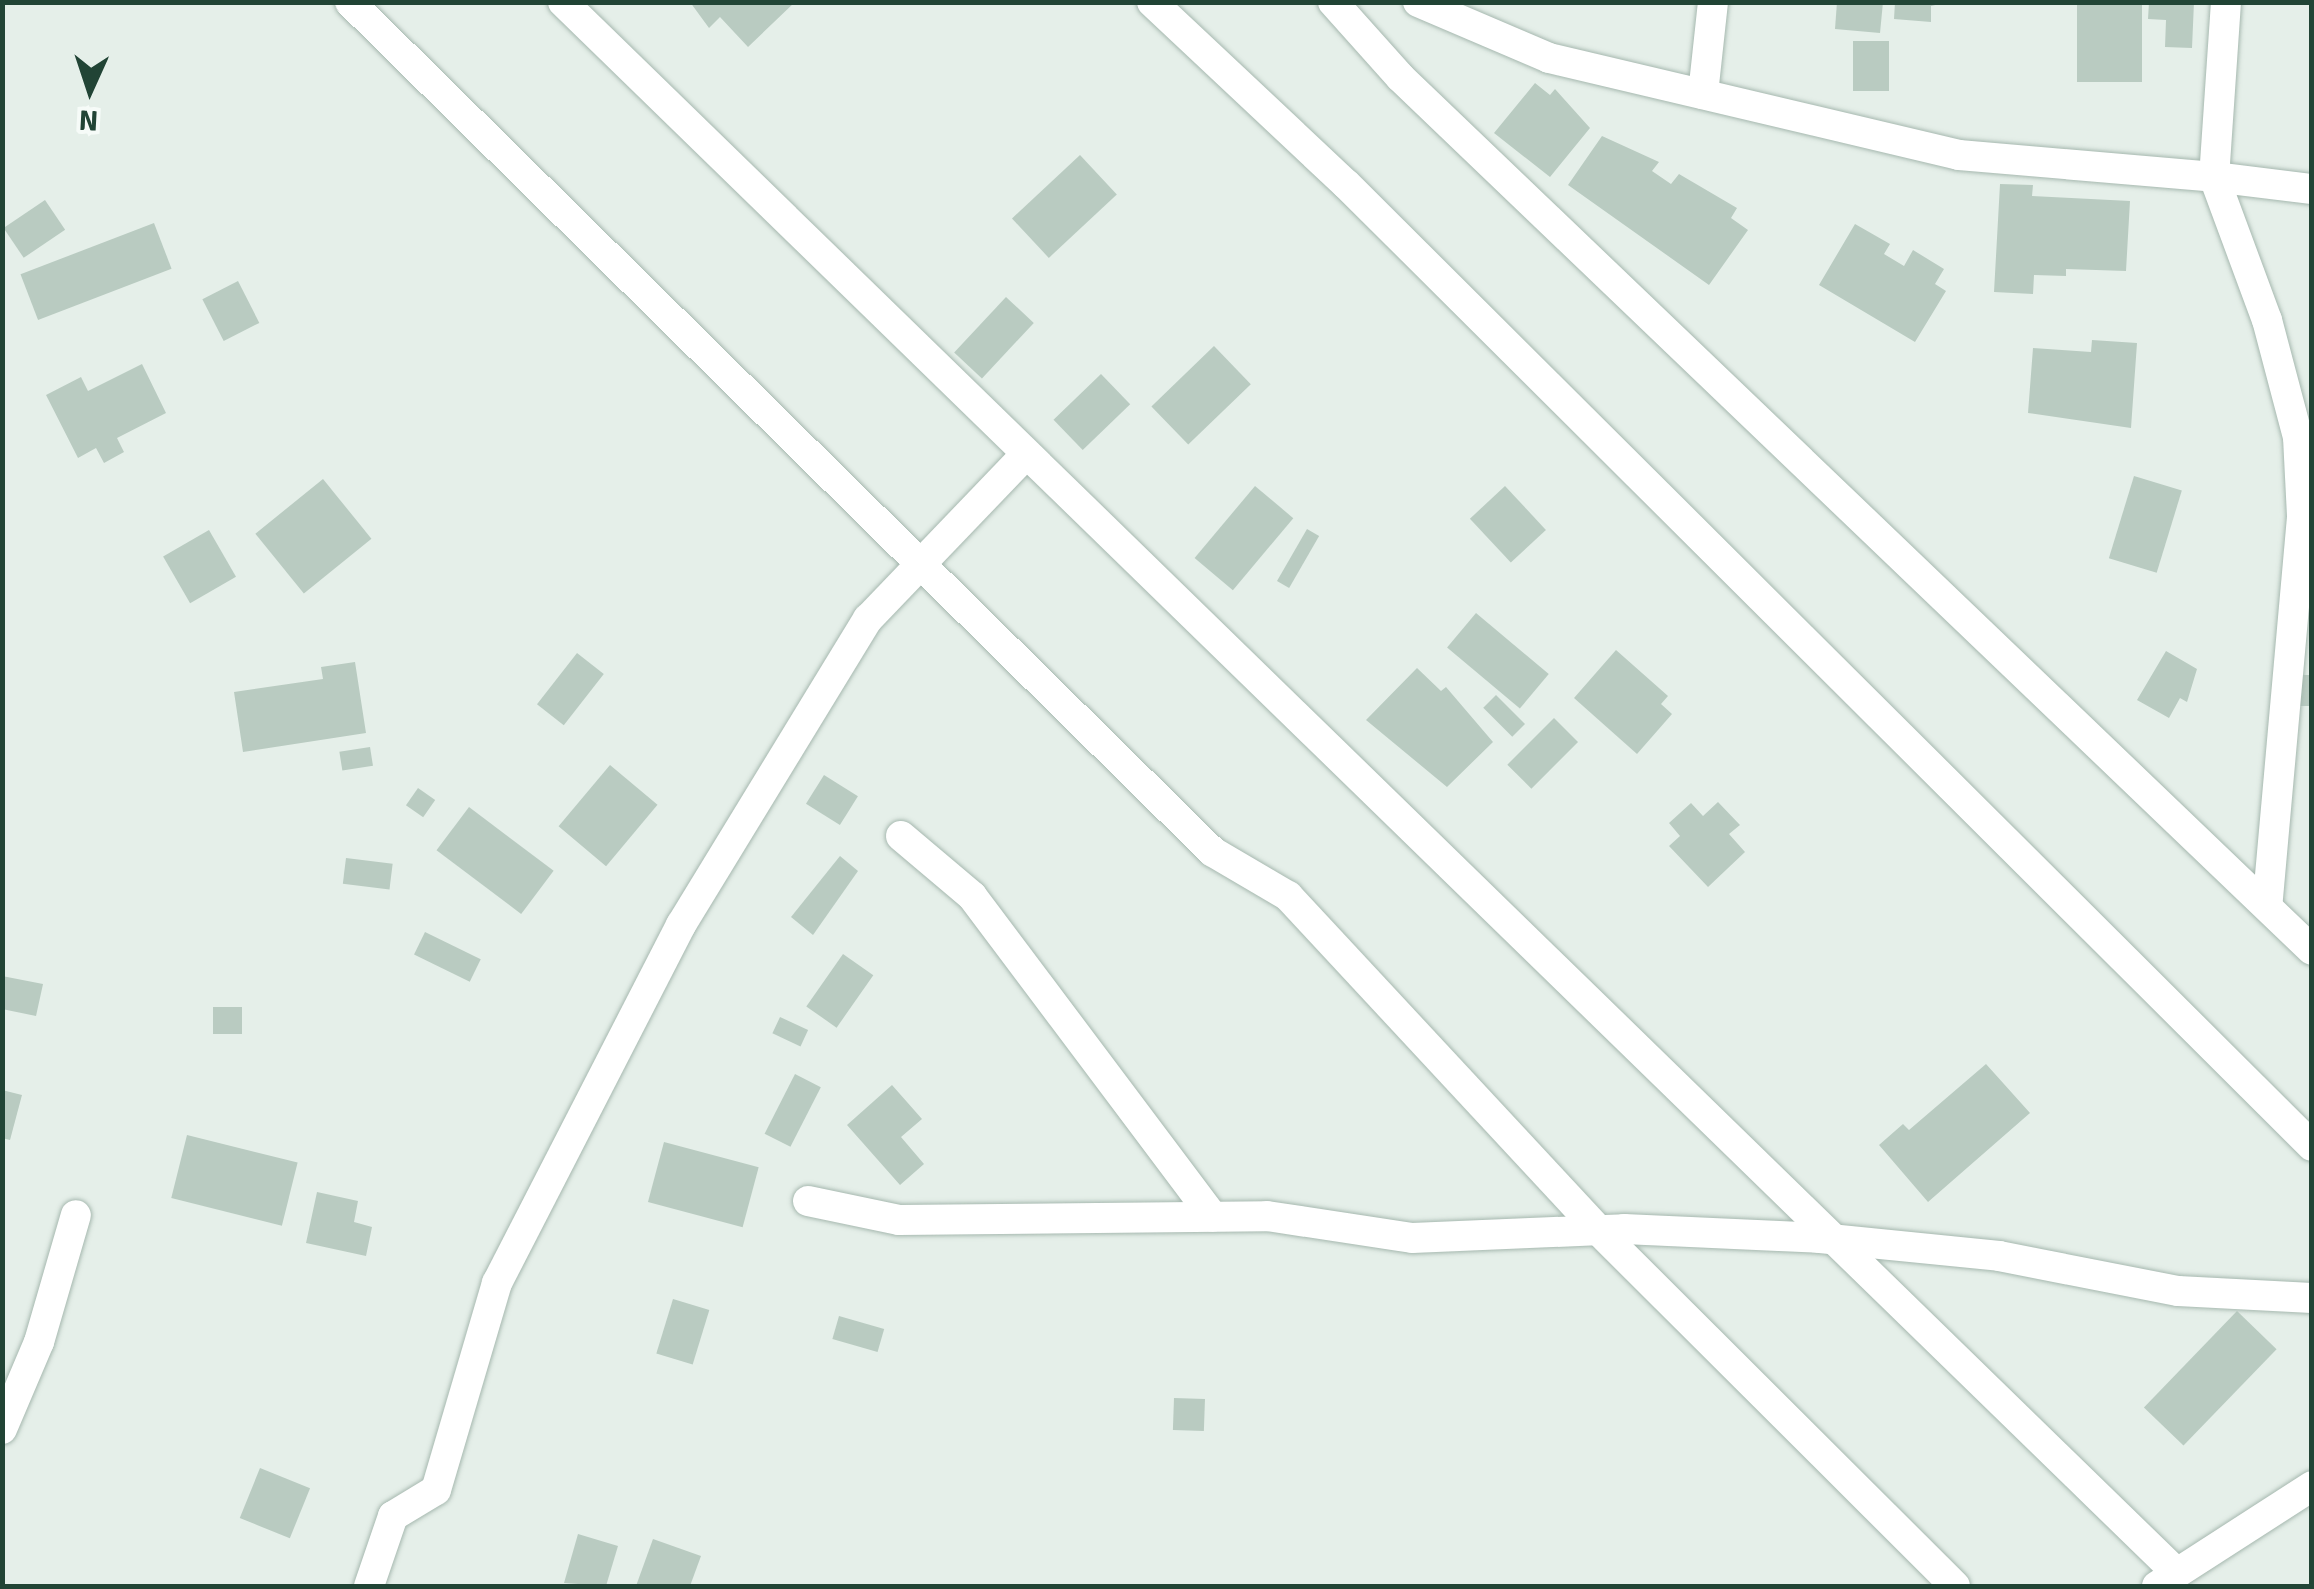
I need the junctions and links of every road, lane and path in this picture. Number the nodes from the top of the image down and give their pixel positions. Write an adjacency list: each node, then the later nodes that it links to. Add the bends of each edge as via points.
1 (350, 2): 12 (street)
2 (563, 2): 11 (street)
3 (1152, 2): 16 (street, via 1360,198)
4 (1333, 2): 14 (street, via 1400,77)
5 (1418, 2): 8 (street, via 1549,58)
6 (1713, 2): 8 (street)
7 (2226, 2): 9 (street)
8 (1703, 94): 9 (street, via 1959,155)
9 (2214, 177): 10 (street); 14 (street, via 2268,320 2298,437 2302,516)
10 (2312, 188)
11 (1026, 454): 12 (street); 21 (street)
12 (920, 565): 20 (street, via 1212,852 1288,896); 26 (street, via 868,620 612,1052 497,1283 436,1490 393,1516)
13 (901, 836): 19 (street, via 972,896)
14 (2267, 906): 15 (street)
15 (2312, 950)
16 (2312, 1146)
17 (808, 1201): 19 (street, via 899,1220)
18 (76, 1215): 23 (street, via 40,1342)
19 (1213, 1218): 20 (street, via 1268,1216 1412,1238)
20 (1598, 1230): 21 (street); 27 (street)
21 (1836, 1239): 22 (street, via 1999,1256 2178,1290); 25 (street)
22 (2312, 1298)
23 (2, 1430)
24 (2312, 1486): 25 (street)
25 (2166, 1578)
26 (369, 1586)
27 (1955, 1586)

